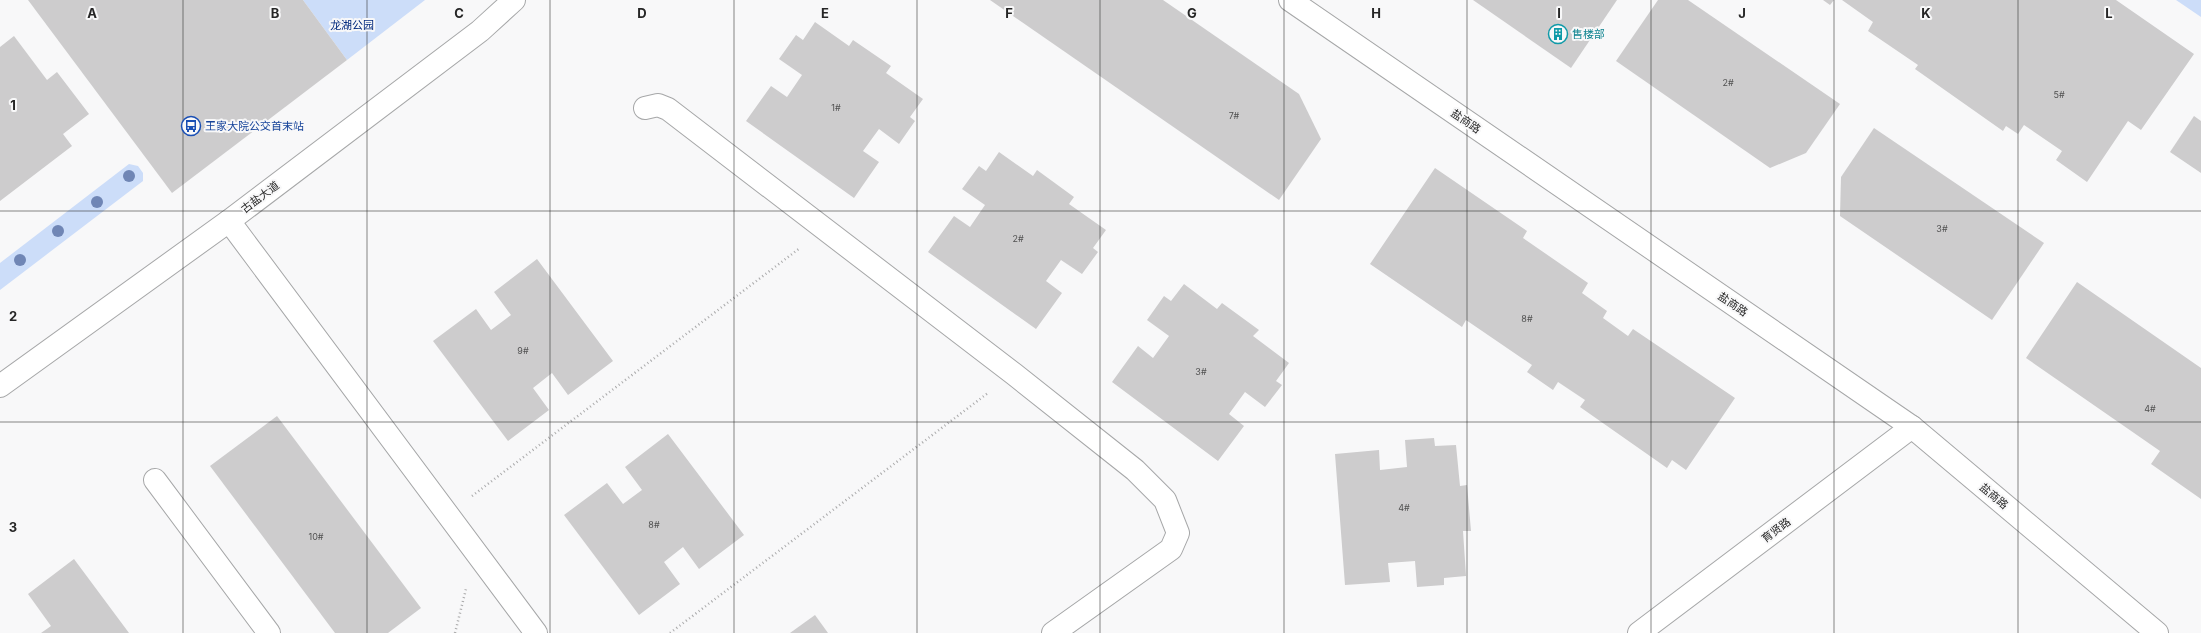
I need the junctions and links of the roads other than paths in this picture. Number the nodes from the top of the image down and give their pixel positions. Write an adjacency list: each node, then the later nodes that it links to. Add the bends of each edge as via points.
1 (514, 0): 4 (street, 古盐大道, via 480,31)
2 (1290, 0): 6 (street, 盐商路)
3 (645, 108): 10 (street, via 658,105 668,109 1014,374 1135,470 1165,500 1178,533 1171,549)
4 (229, 221): 5 (street, 古盐大道); 9 (street)
5 (0, 386)
6 (1912, 427): 11 (street, 育贤路); 12 (street, 盐商路)
7 (154, 480): 8 (street)
8 (269, 633)
9 (536, 633)
10 (1052, 633)
11 (1639, 633)
12 (2157, 633)

